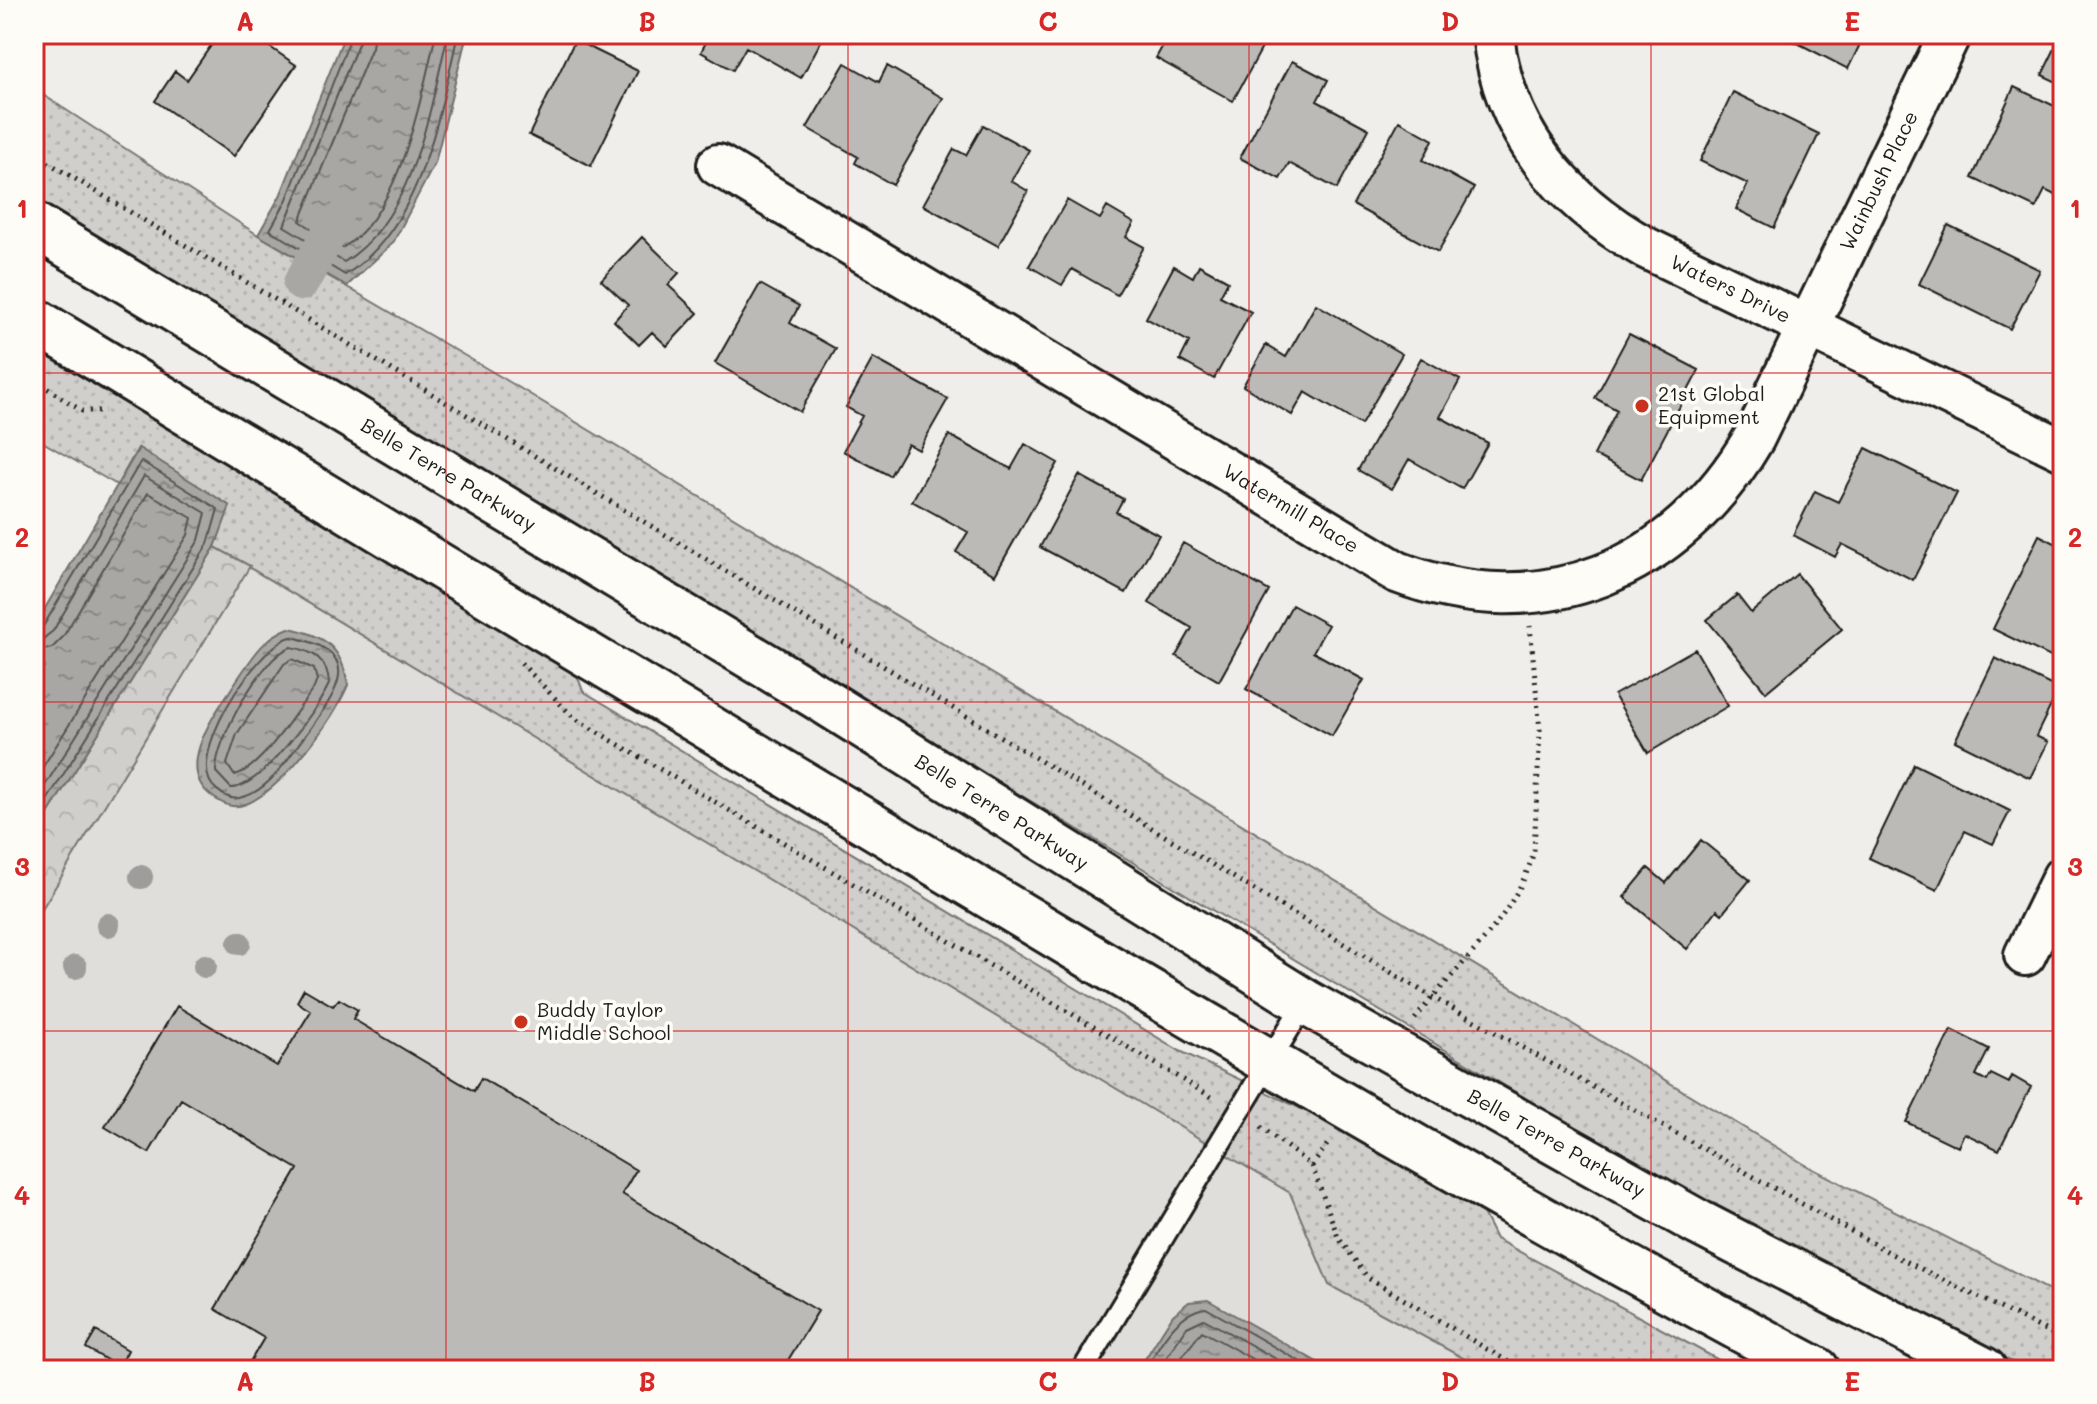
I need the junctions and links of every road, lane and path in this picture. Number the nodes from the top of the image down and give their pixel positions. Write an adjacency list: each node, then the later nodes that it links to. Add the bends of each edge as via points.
1 (1493, 34): 7 (street, Waters Drive, via 1501,80 1518,125 1577,202 1646,248)
2 (1950, 34): 7 (street, Wainbush Place)
3 (34, 154): 13 (path)
4 (718, 165): 9 (street, Watermill Place, via 1397,572 1471,592)
5 (34, 225): 14 (main road, Belle Terre Parkway, via 816,696)
6 (34, 320): 16 (main road)
7 (1809, 327): 8 (street, Waters Drive); 9 (street, Watermill Place, via 1738,465 1679,532 1596,578)
8 (2063, 450)
9 (1527, 594): 13 (path, via 1540,730 1534,851 1517,896)
10 (509, 655): 17 (path, via 574,718)
11 (2063, 877): 12 (street)
12 (2025, 955)
13 (1432, 997): 15 (path); 21 (path, via 1899,1258)
14 (1305, 1002): 16 (lane); 25 (main road, Belle Terre Parkway, via 1672,1208)
15 (1407, 1030)
16 (1268, 1061): 22 (lane); 24 (main road)
17 (1197, 1089)
18 (1269, 1132): 20 (path)
19 (1336, 1132): 20 (path)
20 (1312, 1166): 23 (path, via 1338,1237 1368,1278)
21 (2063, 1339)
22 (1083, 1370)
23 (1522, 1370)
24 (1817, 1370)
25 (1984, 1370)

